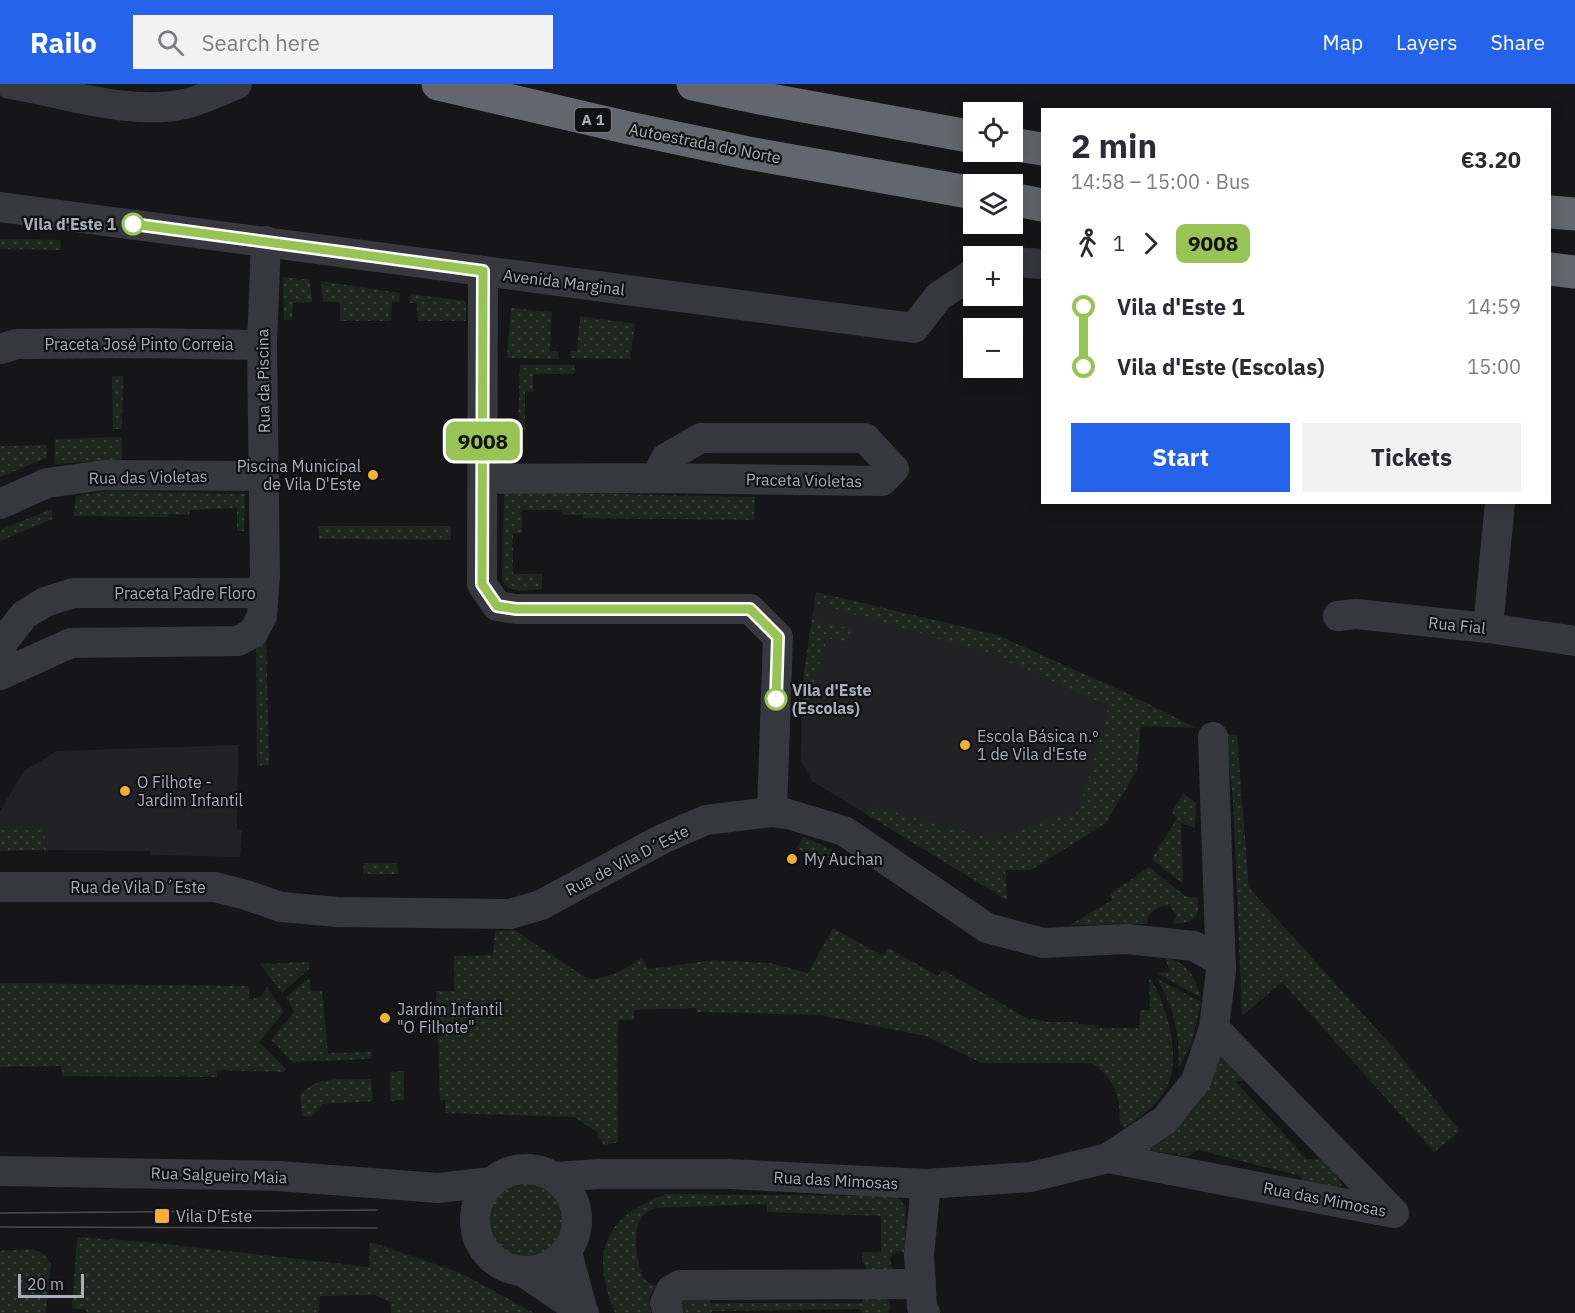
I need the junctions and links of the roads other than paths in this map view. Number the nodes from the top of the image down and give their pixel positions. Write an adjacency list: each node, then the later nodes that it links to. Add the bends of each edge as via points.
1 (10, 84): 2 (street, via 115,105 155,107 183,104)
2 (237, 84)
3 (438, 84): 8 (highway, Autoestrada do Norte / A 1, via 748,153)
4 (693, 84): 5 (highway)
5 (963, 135)
6 (1023, 146): 7 (highway)
7 (1041, 149)
8 (963, 191)
9 (1023, 201): 10 (highway)
10 (1041, 205)
11 (0, 207): 14 (street, Avenida Marginal)
12 (1551, 212): 13 (highway)
13 (1575, 214)
14 (266, 241): 18 (street, Avenida Marginal); 22 (street, Rua da Piscina)
15 (1023, 263): 16 (street)
16 (1041, 264)
17 (1551, 269): 19 (highway)
18 (483, 271): 20 (street, Avenida Marginal, via 914,328 939,296); 25 (street)
19 (1575, 272)
20 (963, 280)
21 (6, 341): 22 (street, Praceta José Pinto Correia)
22 (262, 345): 23 (street, Rua da Piscina)
23 (264, 476): 26 (street, Rua das Violetas, via 105,475 47,483); 28 (street, Rua da Piscina)
24 (656, 478): 24 (street, Praceta Violetas, via 666,458 701,438 865,438 894,469 882,481); 25 (street, Praceta Violetas)
25 (483, 479): 34 (street, via 482,584 497,606 750,609 778,637)
26 (0, 504)
27 (1500, 504): 30 (street)
28 (263, 593): 32 (street, Praceta Padre Floro, via 262,616 253,633 238,640 70,643); 32 (street, Praceta Padre Floro, via 73,593 45,602 24,615 0,646)
29 (1338, 616): 30 (street, Rua Fial, via 1356,614)
30 (1488, 628): 31 (street, Rua Fial)
31 (1575, 641)
32 (3, 673)
33 (1213, 736): 36 (street, Rua das Mimosas)
34 (772, 812): 35 (street, Rua de Vila D´Este, via 706,820 662,839 541,905 510,914 281,908 214,887); 36 (street, Rua de Vila D´Este, via 844,831 987,928 1043,943 1127,939 1194,946)
35 (0, 887)
36 (1221, 961): 37 (street, Rua das Mimosas)
37 (1214, 1028): 38 (street, Rua das Mimosas, via 1196,1081 1165,1120); 38 (street, Rua das Mimosas, via 1394,1213)
38 (1108, 1158): 43 (street, Rua das Mimosas, via 1031,1177)
39 (0, 1171): 44 (street, Rua Salgueiro Maia, via 278,1176)
40 (598, 1174): 41 (street, Rua das Mimosas); 43 (street, Rua das Mimosas, via 729,1174); 45 (street)
41 (556, 1177): 42 (street, via 523,1168 506,1172); 45 (street)
42 (492, 1182): 44 (street, Rua Salgueiro Maia); 46 (street)
43 (926, 1184): 49 (street, via 919,1255)
44 (438, 1188): 46 (street, Rua Salgueiro Maia)
45 (575, 1204): 47 (street, via 578,1221)
46 (475, 1211): 48 (street, via 475,1228 481,1244 492,1258)
47 (567, 1252): 48 (street, via 539,1270); 50 (street)
48 (522, 1271): 50 (street)
49 (921, 1284): 51 (street, via 680,1285 671,1290 665,1303); 52 (street)
50 (583, 1312)
51 (668, 1313)
52 (925, 1313)

